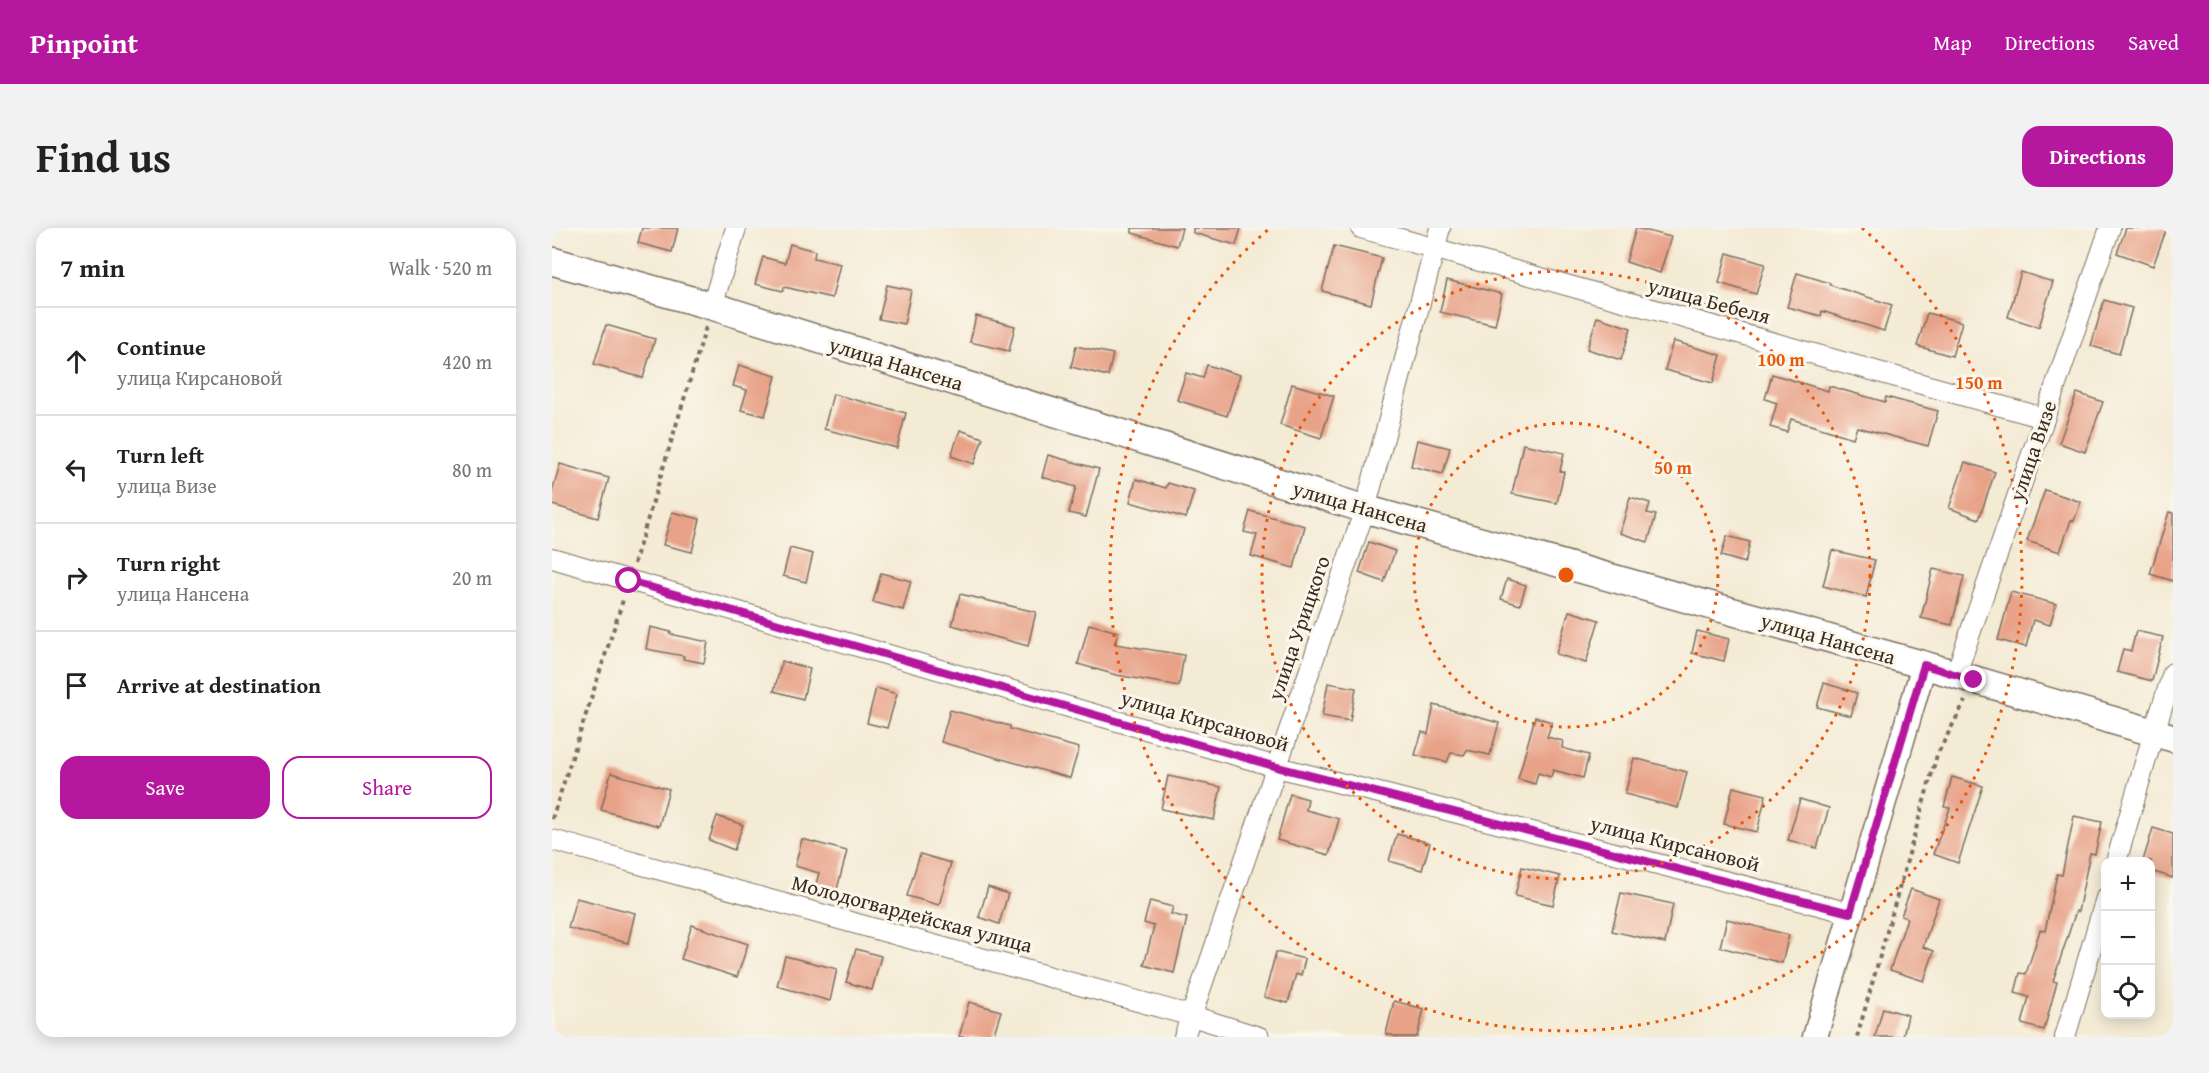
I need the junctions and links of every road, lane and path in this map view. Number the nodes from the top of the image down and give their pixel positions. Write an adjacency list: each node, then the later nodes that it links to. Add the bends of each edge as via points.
1 (736, 228): 7 (street)
2 (1361, 228): 5 (street, улица Бебеля)
3 (1440, 228): 5 (street, улица Урицкого)
4 (2110, 228): 8 (street, улица Визе)
5 (1434, 250): 8 (street, улица Бебеля); 9 (street, улица Урицкого)
6 (552, 261): 7 (main road, улица Нансена)
7 (712, 306): 9 (main road, улица Нансена)
8 (2044, 418): 12 (street, улица Визе)
9 (1365, 509): 11 (main road, улица Нансена); 16 (street, улица Урицкого)
10 (552, 558): 16 (street, улица Кирсановой)
11 (1924, 665): 12 (main road, улица Нансена); 20 (street)
12 (1956, 674): 15 (main road, улица Нансена)
13 (2173, 674): 15 (street)
14 (1966, 699): 25 (path, via 1937,755)
15 (2163, 735): 18 (street)
16 (1277, 767): 20 (street, улица Кирсановой); 21 (street, улица Урицкого)
17 (552, 840): 21 (street, Молодогвардейская улица)
18 (2117, 857)
19 (2102, 911): 26 (street)
20 (1850, 913): 24 (street)
21 (1192, 1016): 22 (street, улица Урицкого); 23 (street, Молодогвардейская улица)
22 (1184, 1037)
23 (1259, 1037)
24 (1815, 1037)
25 (1857, 1037)
26 (2065, 1037)

